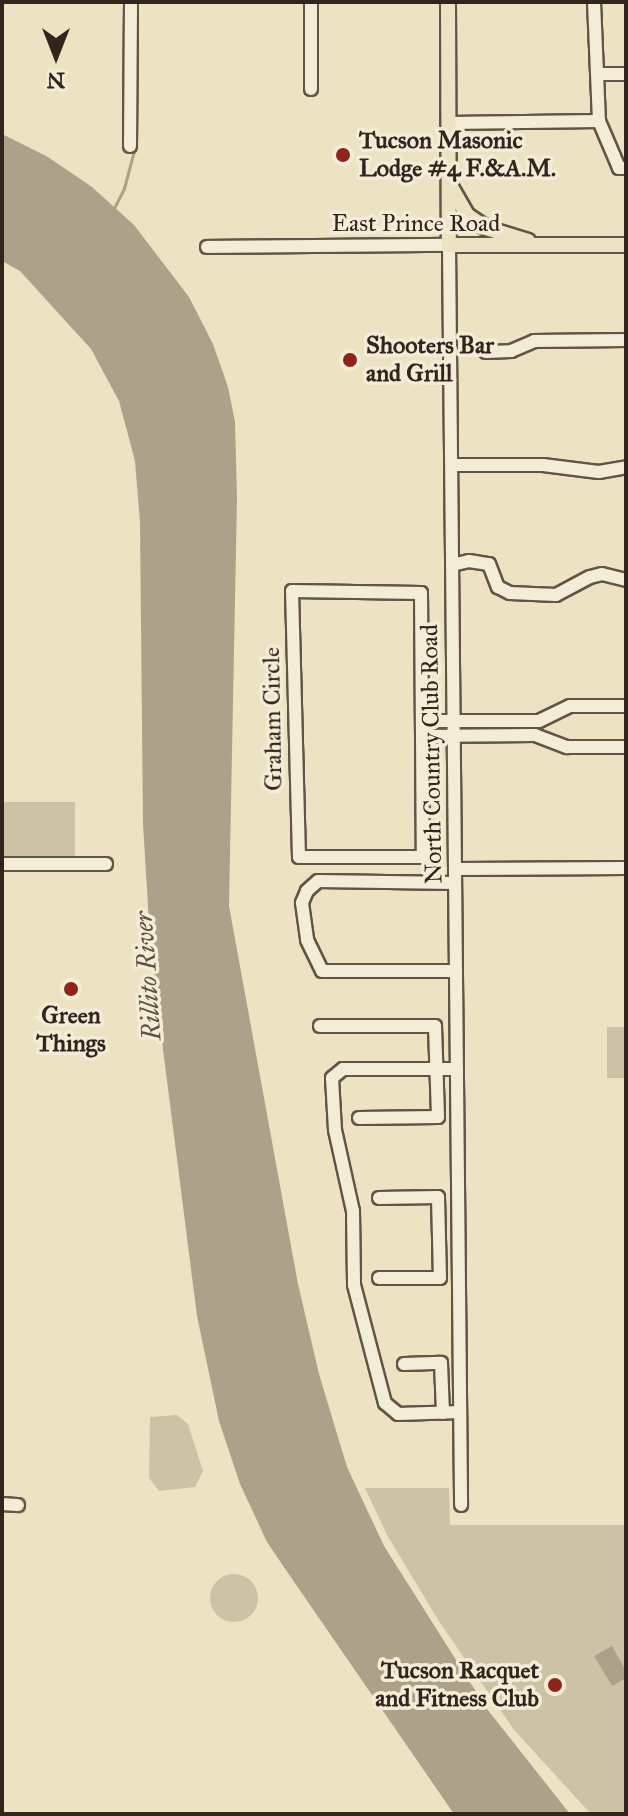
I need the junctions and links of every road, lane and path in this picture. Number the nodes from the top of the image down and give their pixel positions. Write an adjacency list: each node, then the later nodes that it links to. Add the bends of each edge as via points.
1 (131, 2): 10 (street)
2 (311, 2): 7 (street)
3 (448, 2): 9 (main road, North Country Club Road)
4 (594, 2): 5 (street)
5 (599, 74): 6 (street); 8 (street)
6 (626, 74)
7 (311, 89)
8 (599, 121): 9 (street); 11 (street, via 619,168)
9 (449, 123): 12 (main road, North Country Club Road)
10 (130, 146)
11 (626, 168)
12 (449, 183): 13 (main road, North Country Club Road); 14 (main road, via 467,215 486,228)
13 (449, 245): 14 (main road, East Prince Road); 16 (street, East Prince Road); 19 (street, North Country Club Road)
14 (539, 245): 15 (main road, East Prince Road)
15 (626, 245)
16 (207, 247)
17 (626, 340): 18 (street, via 534,341 511,351)
18 (486, 352)
19 (452, 465): 20 (street, via 543,465 599,472); 21 (street, North Country Club Road)
20 (626, 467)
21 (452, 565): 22 (street, via 489,564 498,587 510,593 556,595 602,574); 25 (street, North Country Club Road)
22 (626, 580)
23 (626, 706): 25 (street, via 570,706 539,721)
24 (423, 721): 25 (street); 26 (street, Graham Circle); 26 (street, Graham Circle, via 421,593 292,591 299,857 423,857)
25 (454, 721): 27 (street, North Country Club Road)
26 (424, 736): 27 (street)
27 (454, 736): 28 (street, via 535,735 567,747); 32 (street, North Country Club Road)
28 (626, 747)
29 (2, 864): 30 (street)
30 (106, 864)
31 (626, 868): 32 (street)
32 (455, 869): 33 (street, North Country Club Road)
33 (455, 883): 34 (street, North Country Club Road); 34 (street, via 318,881 302,903 307,940 322,971)
34 (456, 971): 37 (street, North Country Club Road)
35 (320, 1026): 36 (street, via 435,1026)
36 (437, 1069): 37 (street); 38 (street, via 438,1117); 45 (street, via 343,1069 332,1078 332,1104 353,1211 352,1277 385,1403 398,1414)
37 (457, 1069): 41 (street, North Country Club Road)
38 (359, 1118)
39 (379, 1198): 40 (street, via 438,1197)
40 (439, 1241): 41 (street); 42 (street, via 440,1278)
41 (459, 1242): 44 (street, North Country Club Road)
42 (379, 1278)
43 (404, 1364): 45 (street, via 441,1363)
44 (460, 1412): 45 (street); 48 (street, North Country Club Road)
45 (443, 1413)
46 (2, 1504): 47 (street)
47 (18, 1505)
48 (461, 1505)

